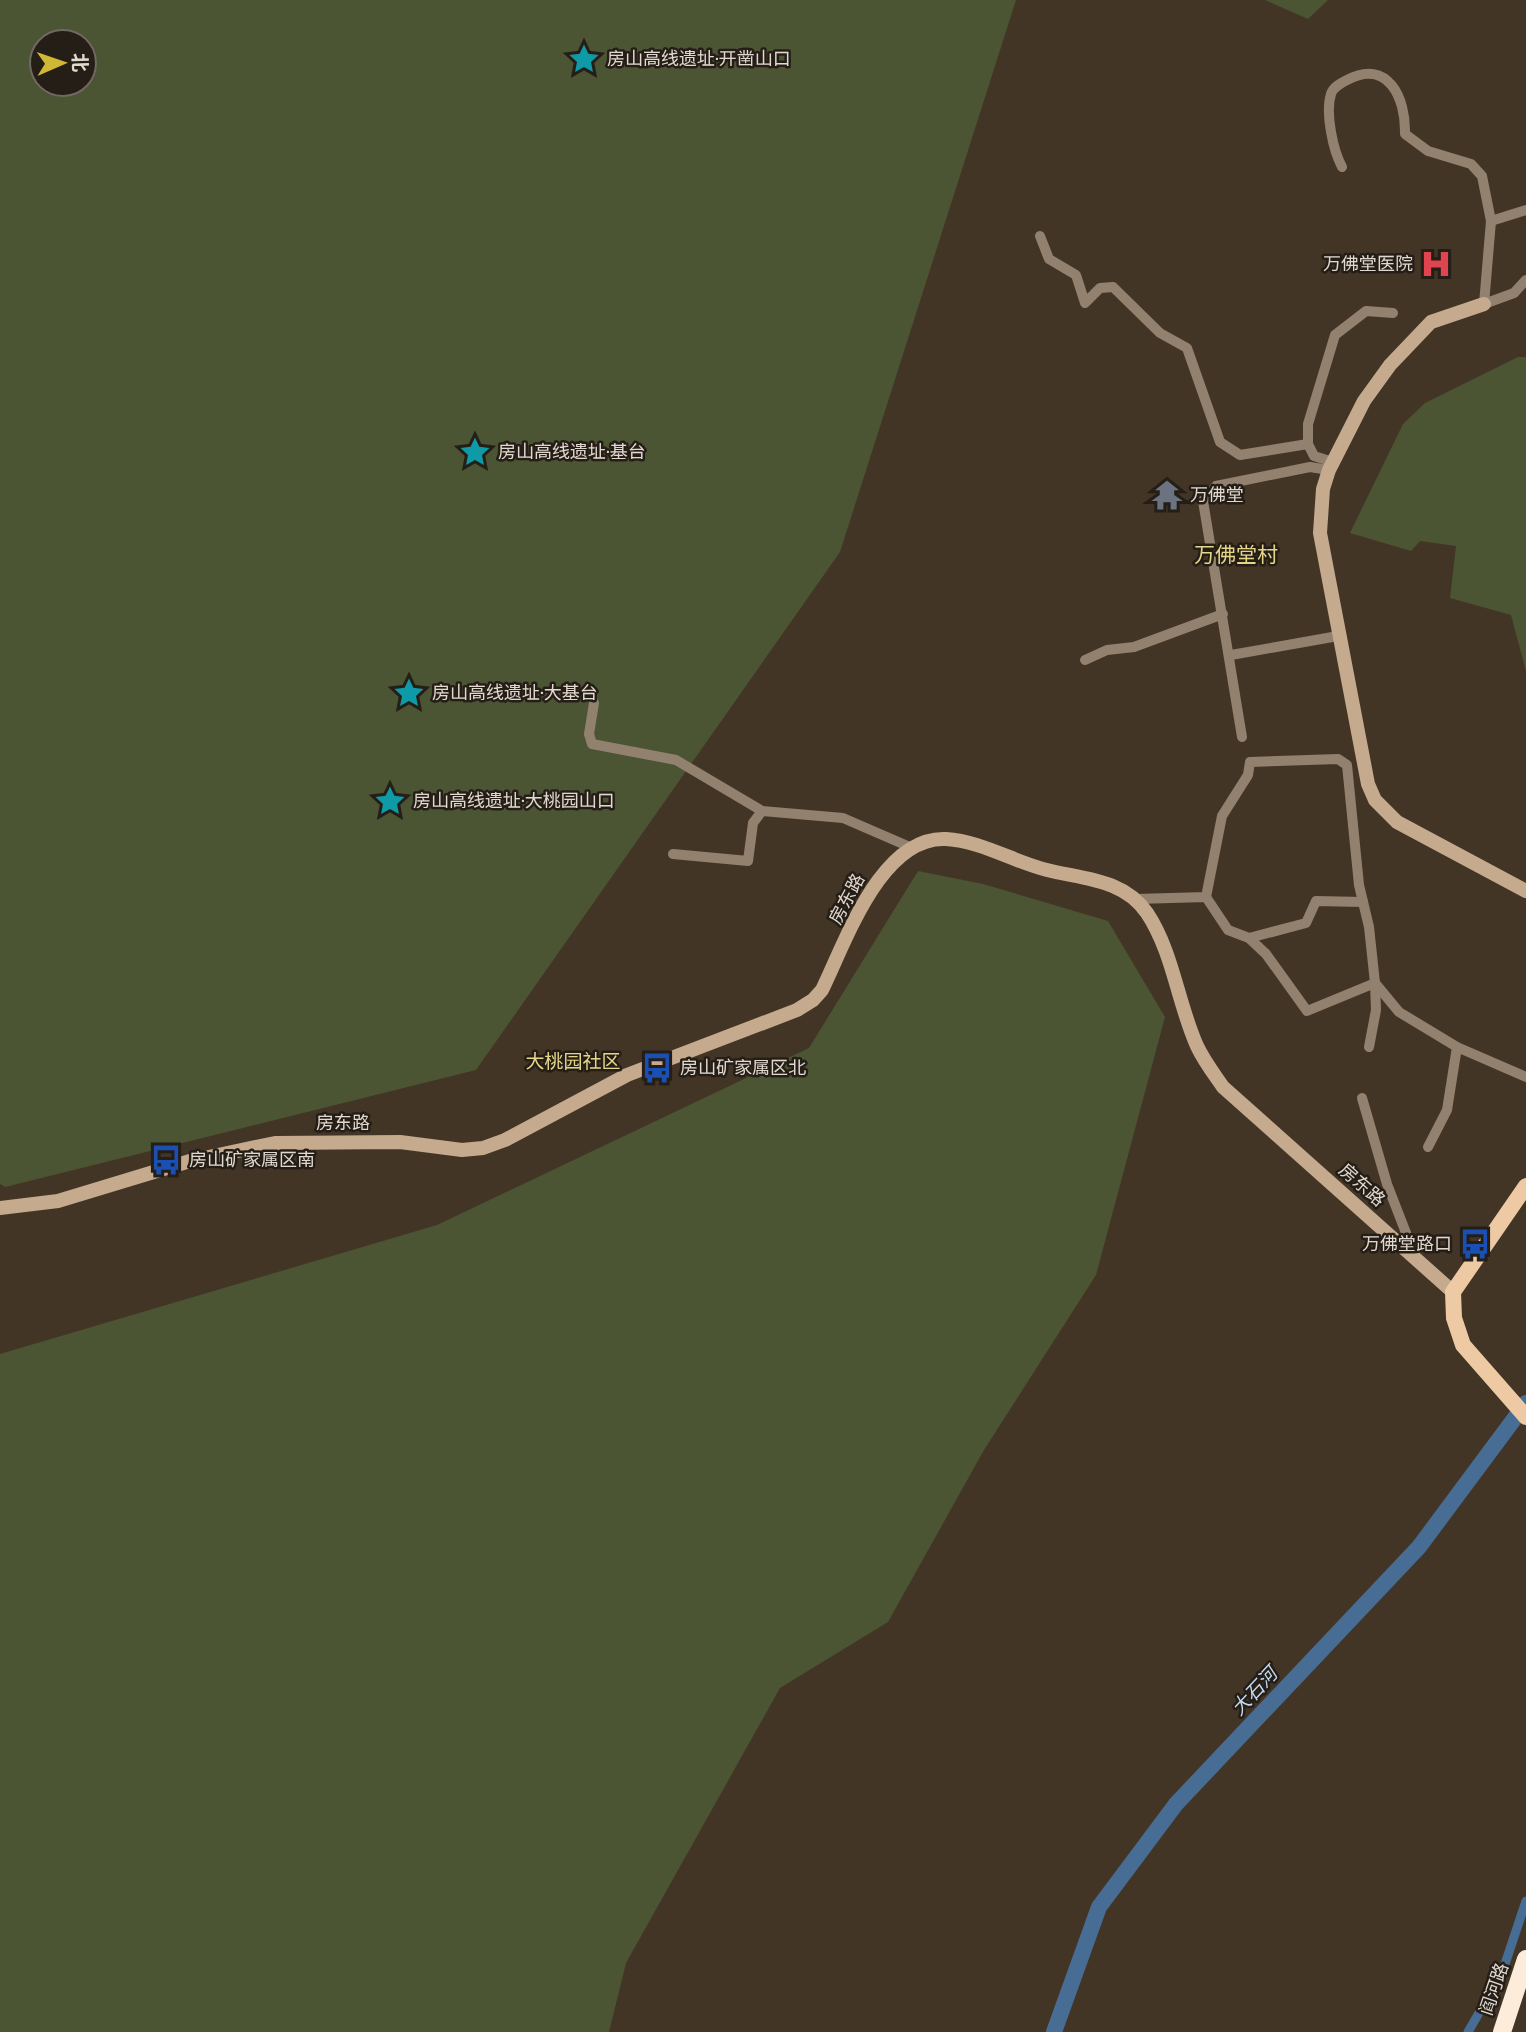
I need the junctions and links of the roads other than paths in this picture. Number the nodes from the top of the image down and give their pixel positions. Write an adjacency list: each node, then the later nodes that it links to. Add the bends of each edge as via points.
1 (1342, 167): 3 (street, via 1332,144 1331,94 1336,86 1360,73 1381,74 1395,87 1406,121 1405,134 1427,151 1471,164 1482,176)
2 (1526, 210): 3 (street)
3 (1491, 221): 8 (street)
4 (1040, 236): 10 (street, via 1049,259 1076,275 1085,303 1100,288 1113,287 1160,333 1187,348 1220,442 1240,455)
5 (1526, 279): 7 (street)
6 (1526, 290): 7 (street)
7 (1514, 293): 8 (street)
8 (1484, 304): 11 (main road, via 1431,322 1413,340 1376,383)
9 (1392, 313): 10 (street, via 1366,312 1335,335 1308,424)
10 (1308, 444): 11 (street, via 1314,456)
11 (1331, 466): 12 (street, via 1216,486 1207,495 1204,510); 13 (main road, via 1320,504 1320,533)
12 (1223, 614): 14 (street); 15 (street)
13 (1338, 636): 14 (street); 21 (main road, via 1375,800 1396,822)
14 (1231, 655): 17 (street)
15 (1085, 660)
16 (594, 704): 18 (street, via 592,744 676,760)
17 (1242, 737)
18 (762, 811): 19 (street, via 843,818); 20 (street, via 753,823 748,861)
19 (910, 847): 23 (main road, 房东路, via 945,839 965,842 1046,870 1097,880); 33 (main road, 房东路, via 883,872 813,1000 776,1019 627,1075 505,1140 462,1150 400,1142 275,1143 190,1161 58,1201)
20 (673, 854)
21 (1526, 891)
22 (1206, 897): 23 (street); 24 (street, via 1222,816 1248,775 1250,762 1338,759 1347,765); 25 (street, via 1228,930)
23 (1136, 899): 34 (main road, 房东路, via 1158,932 1198,1047 1223,1087)
24 (1363, 902): 25 (street, via 1316,901 1306,923); 26 (street)
25 (1249, 938): 26 (street, via 1307,1011)
26 (1375, 983): 27 (street, via 1376,1010); 28 (street, via 1399,1012)
27 (1369, 1046)
28 (1457, 1047): 29 (street); 31 (street, via 1447,1110)
29 (1526, 1077)
30 (1362, 1098): 34 (street, via 1387,1184)
31 (1429, 1147)
32 (1526, 1186): 35 (main road)
33 (0, 1208)
34 (1417, 1260): 35 (main road, 房东路)
35 (1453, 1292): 36 (main road, via 1458,1334 1482,1370)
36 (1526, 1417)
37 (1526, 1959): 38 (highway, 阎河路)
38 (1502, 2032)

